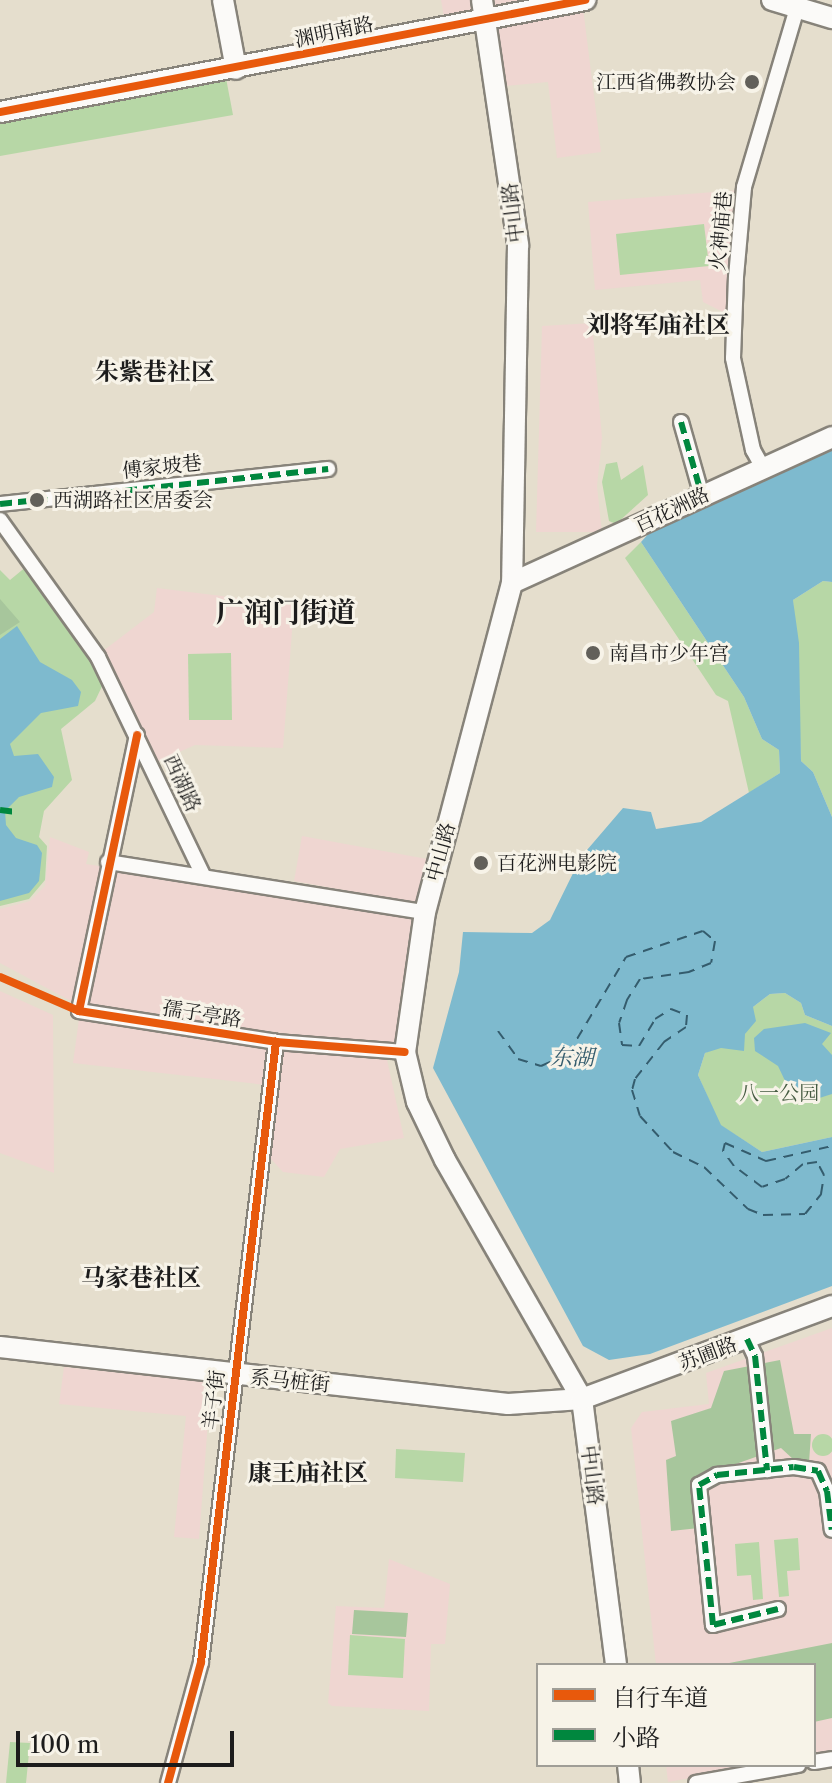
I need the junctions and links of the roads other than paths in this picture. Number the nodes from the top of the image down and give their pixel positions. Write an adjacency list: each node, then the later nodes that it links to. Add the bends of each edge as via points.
1 (223, 0): 7 (main road)
2 (585, 0): 5 (main road, 渊明南路)
3 (772, 0): 4 (main road)
4 (798, 3): 6 (main road); 11 (street, 火神庙巷, via 744,187 736,277 733,358 753,450)
5 (484, 8): 7 (main road, 渊明南路); 16 (main road, 中山路, via 518,245)
6 (832, 18)
7 (236, 69): 8 (main road, 渊明南路)
8 (0, 112)
9 (681, 422): 13 (street)
10 (832, 437): 11 (main road, 百花洲路)
11 (763, 468): 13 (main road, 百花洲路)
12 (328, 469): 14 (street, 傅家坡巷)
13 (702, 496): 16 (main road, 百花洲路)
14 (0, 504)
15 (0, 520): 17 (street, 西湖路, via 98,657)
16 (512, 583): 21 (main road, 中山路)
17 (137, 735): 18 (street); 19 (street, 西湖路)
18 (108, 862): 19 (street); 22 (street, 孺子亭路, via 79,1011)
19 (201, 870): 20 (street); 21 (street)
20 (288, 880)
21 (425, 912): 23 (main road, 中山路)
22 (276, 1042): 23 (street, 孺子亭路); 27 (street, 羊子街)
23 (405, 1052): 28 (main road, 中山路, via 417,1102 445,1160)
24 (832, 1306): 25 (main road, 苏圃路)
25 (747, 1339): 28 (main road, 苏圃路); 29 (street, via 755,1356)
26 (0, 1347): 27 (main road, 系马桩街)
27 (232, 1375): 28 (main road, 系马桩街, via 508,1404); 34 (street, 羊子街, via 201,1662)
28 (582, 1399): 32 (main road, 中山路)
29 (767, 1470): 30 (street, via 818,1471 827,1491); 31 (street, via 717,1475 699,1485 713,1625)
30 (832, 1530)
31 (778, 1609)
32 (616, 1663)
33 (787, 1767): 35 (street)
34 (168, 1783)
35 (696, 1783)

